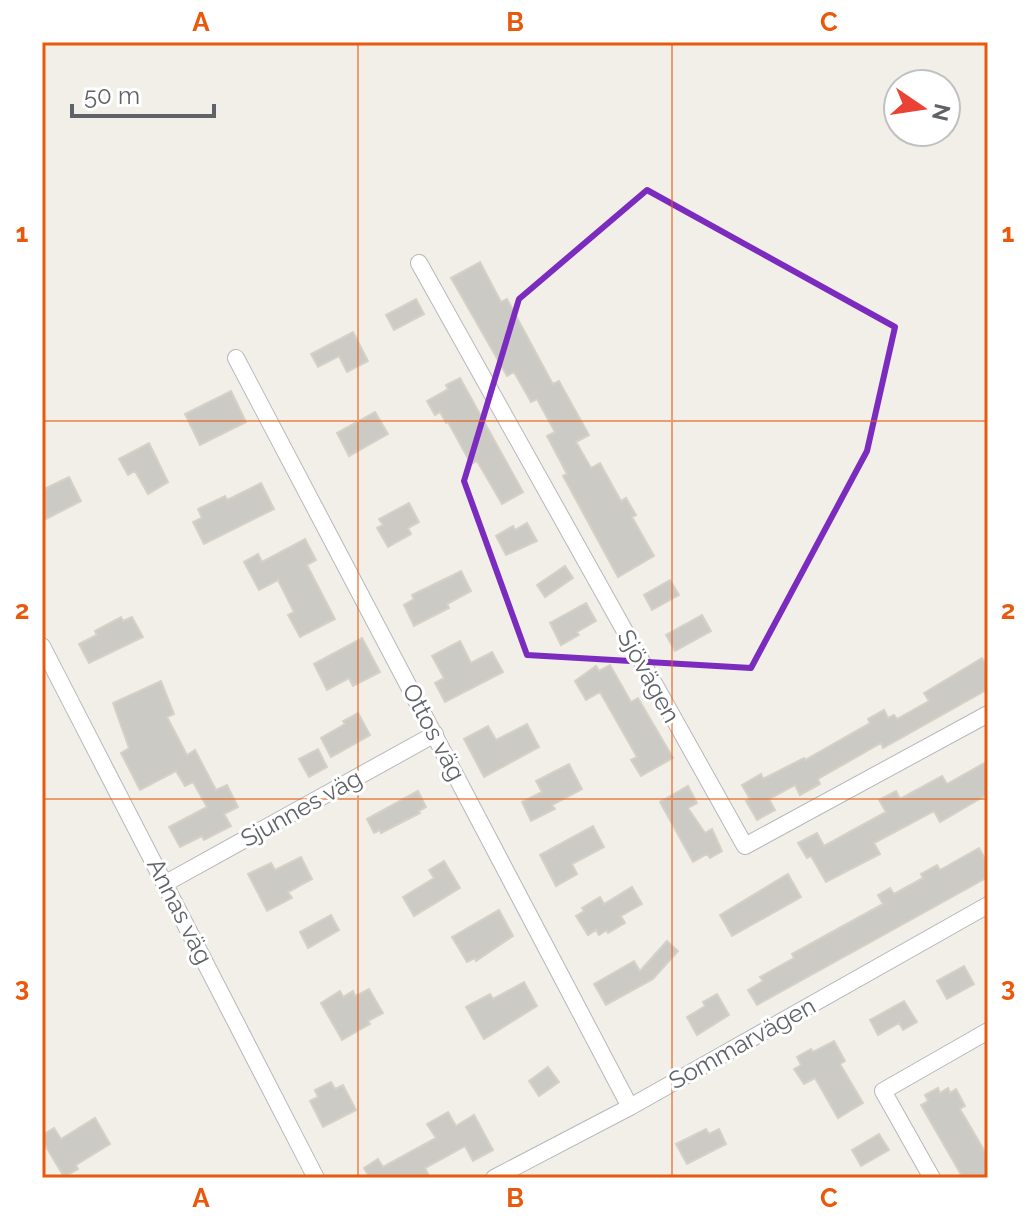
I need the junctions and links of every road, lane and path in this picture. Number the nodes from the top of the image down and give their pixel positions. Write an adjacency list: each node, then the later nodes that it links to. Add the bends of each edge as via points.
1 (419, 263): 4 (street, Sjövägen, via 745,846)
2 (236, 358): 5 (street, Ottos väg)
3 (42, 646): 6 (street, Annas väg)
4 (988, 714)
5 (435, 734): 6 (street, Sjunnes väg); 9 (street, Ottos väg)
6 (166, 883): 10 (street, Annas väg)
7 (988, 905): 9 (street, Sommarvägen)
8 (988, 1031): 12 (street, via 883,1091)
9 (630, 1107): 11 (street, Sommarvägen)
10 (316, 1178)
11 (494, 1178)
12 (932, 1178)

